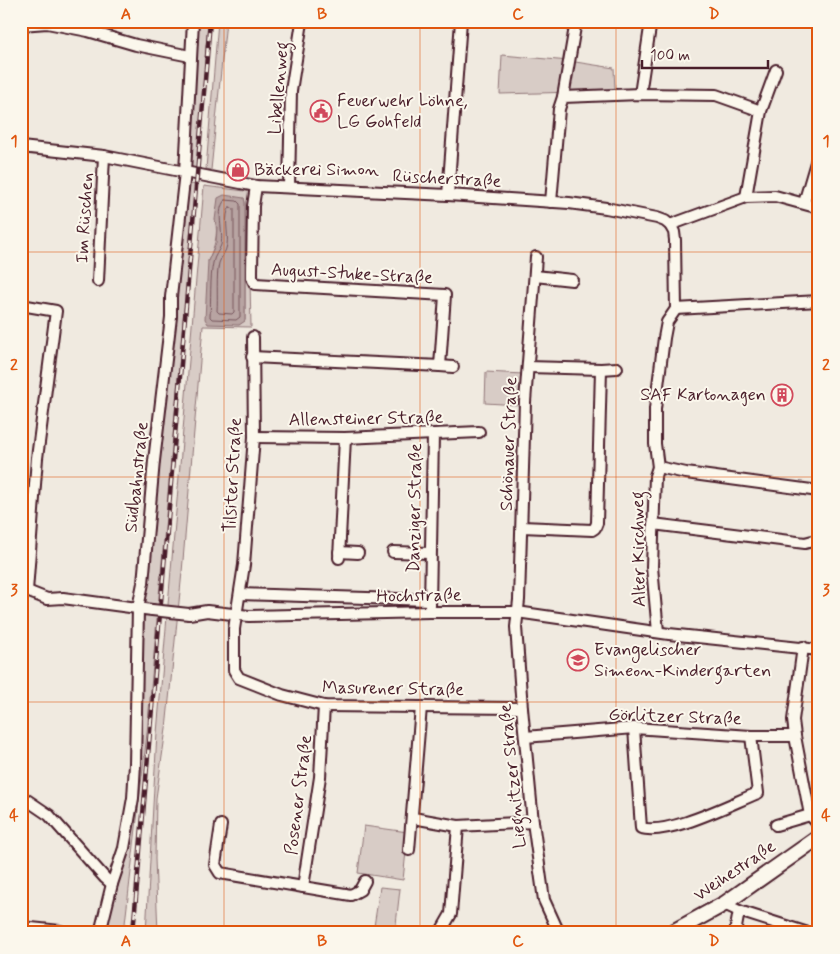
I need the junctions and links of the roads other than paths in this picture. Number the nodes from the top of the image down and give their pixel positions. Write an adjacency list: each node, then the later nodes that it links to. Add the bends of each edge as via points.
1 (193, 21): 8 (street, Südbahnstraße)
2 (461, 21): 19 (street)
3 (576, 21): 11 (street)
4 (651, 21): 10 (street)
5 (47, 22): 7 (street); 8 (street)
6 (302, 22): 18 (street, Libellenweg, via 291,91)
7 (21, 25)
8 (190, 56): 16 (street, Südbahnstraße)
9 (776, 70): 12 (street)
10 (640, 94): 11 (street); 12 (street, via 716,94)
11 (563, 97): 21 (street, via 559,109)
12 (760, 111): 20 (street)
13 (21, 147): 15 (street, Rüscherstraße)
14 (819, 152): 22 (street)
15 (104, 156): 16 (street, Rüscherstraße); 28 (street, Im Rüschen)
16 (184, 172): 17 (street, Rüscherstraße); 54 (street, Südbahnstraße)
17 (256, 186): 18 (street, Rüscherstraße); 34 (street, August-Stuke-Straße, via 252,271 255,284 445,295)
18 (290, 187): 19 (street, Rüscherstraße)
19 (448, 195): 21 (street, Rüscherstraße)
20 (746, 197): 22 (street, via 775,196); 24 (street)
21 (551, 202): 24 (street, Rüscherstraße, via 656,218)
22 (804, 203): 23 (street)
23 (819, 208)
24 (670, 226): 31 (street, Alter Kirchweg, via 675,240)
25 (536, 257): 26 (street, Schönauer Straße)
26 (535, 276): 27 (street); 36 (street, Schönauer Straße)
27 (572, 280)
28 (98, 281)
29 (819, 301): 31 (street)
30 (21, 305): 51 (street, via 56,311)
31 (676, 309): 43 (street, Alter Kirchweg, via 667,322 660,358 656,409)
32 (253, 337): 33 (street, Tilsiter Straße)
33 (252, 357): 34 (street); 41 (street, Tilsiter Straße)
34 (440, 366): 35 (street)
35 (453, 367)
36 (528, 367): 38 (street); 46 (street, Schönauer Straße)
37 (617, 368): 38 (street)
38 (601, 369): 46 (street, via 595,528)
39 (479, 432): 40 (street, Allensteiner Straße)
40 (433, 435): 42 (street, Allensteiner Straße); 50 (street, Danziger Straße)
41 (254, 437): 42 (street, Allensteiner Straße); 52 (street, Tilsiter Straße)
42 (345, 438): 49 (street, via 339,555)
43 (657, 463): 44 (street, via 686,473); 45 (street, Alter Kirchweg)
44 (819, 491)
45 (653, 524): 47 (street, via 805,543); 58 (street, Alter Kirchweg, via 652,566)
46 (522, 527): 56 (street, Schönauer Straße)
47 (816, 540)
48 (393, 552): 50 (street)
49 (358, 553)
50 (430, 553): 53 (street, Danziger Straße)
51 (24, 592): 54 (street, Hochstraße, via 47,599 63,598)
52 (240, 594): 53 (street); 57 (street, Tilsiter Straße)
53 (430, 600): 55 (street, Danziger Straße)
54 (138, 608): 57 (street, Hochstraße, bridge, via 189,614 207,611); 80 (street, Südbahnstraße, via 133,798 124,848)
55 (430, 612): 56 (street, Hochstraße); 57 (street, Hochstraße)
56 (517, 612): 58 (street, Hochstraße); 64 (street, Liegnitzer Straße)
57 (236, 614): 61 (street, Tilsiter Straße, via 234,670)
58 (658, 632): 59 (street, Hochstraße)
59 (802, 648): 60 (street, Hochstraße); 67 (street, via 793,720)
60 (819, 650)
61 (239, 678): 62 (street, Masurener Straße, via 282,695)
62 (324, 706): 63 (street, Masurener Straße); 81 (street, Posener Straße, via 320,777)
63 (421, 707): 64 (street, Masurener Straße); 71 (street)
64 (522, 708): 68 (street, Liegnitzer Straße)
65 (634, 728): 66 (street, Görlitzer Straße); 66 (street, via 641,828 650,831 692,820 758,793); 68 (street, Görlitzer Straße)
66 (751, 736): 67 (street, Görlitzer Straße)
67 (795, 736): 70 (street)
68 (525, 737): 72 (street, Liegnitzer Straße)
69 (21, 796): 80 (street, via 49,815)
70 (810, 815): 74 (street); 75 (street)
71 (413, 818): 76 (street); 78 (street)
72 (533, 822): 76 (street); 88 (street, Liegnitzer Straße, via 544,900)
73 (221, 825): 81 (street, via 215,865 220,873)
74 (776, 825)
75 (819, 825)
76 (458, 826): 87 (street, via 451,914)
77 (819, 837): 82 (main road, Weihestraße)
78 (409, 850)
79 (366, 881): 81 (street, via 360,890 351,894)
80 (112, 884): 86 (street, Südbahnstraße)
81 (303, 887)
82 (724, 904): 83 (street); 89 (main road, Weihestraße)
83 (739, 911): 90 (street); 91 (street)
84 (21, 929): 85 (main road)
85 (60, 933)
86 (100, 933)
87 (440, 933)
88 (559, 933)
89 (671, 933)
90 (735, 933)
91 (808, 933)

